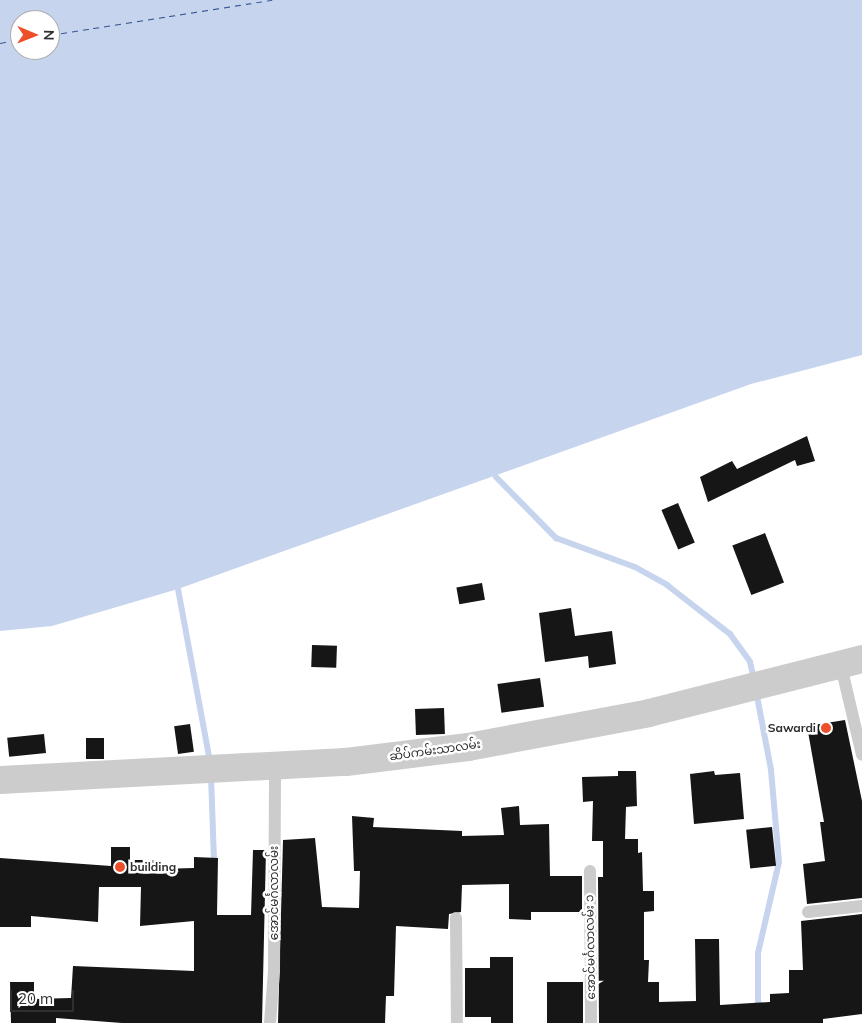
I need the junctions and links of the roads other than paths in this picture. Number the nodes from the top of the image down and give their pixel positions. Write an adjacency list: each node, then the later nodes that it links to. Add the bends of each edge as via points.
1 (852, 662): 2 (lane); 3 (street, ဆိပ်ကမ်းသာလမ်း, via 649,713 468,746 346,762)
2 (862, 755)
3 (275, 762): 4 (street, ဆိပ်ကမ်းသာလမ်း); 9 (lane, အောင်မင်္ဂလာလမ်း, via 274,971)
4 (0, 780)
5 (590, 872): 11 (lane, အောင်မင်္ဂလာလမ်း ၁)
6 (862, 906): 7 (lane)
7 (808, 912)
8 (456, 918): 10 (lane)
9 (270, 1023)
10 (457, 1023)
11 (591, 1023)

